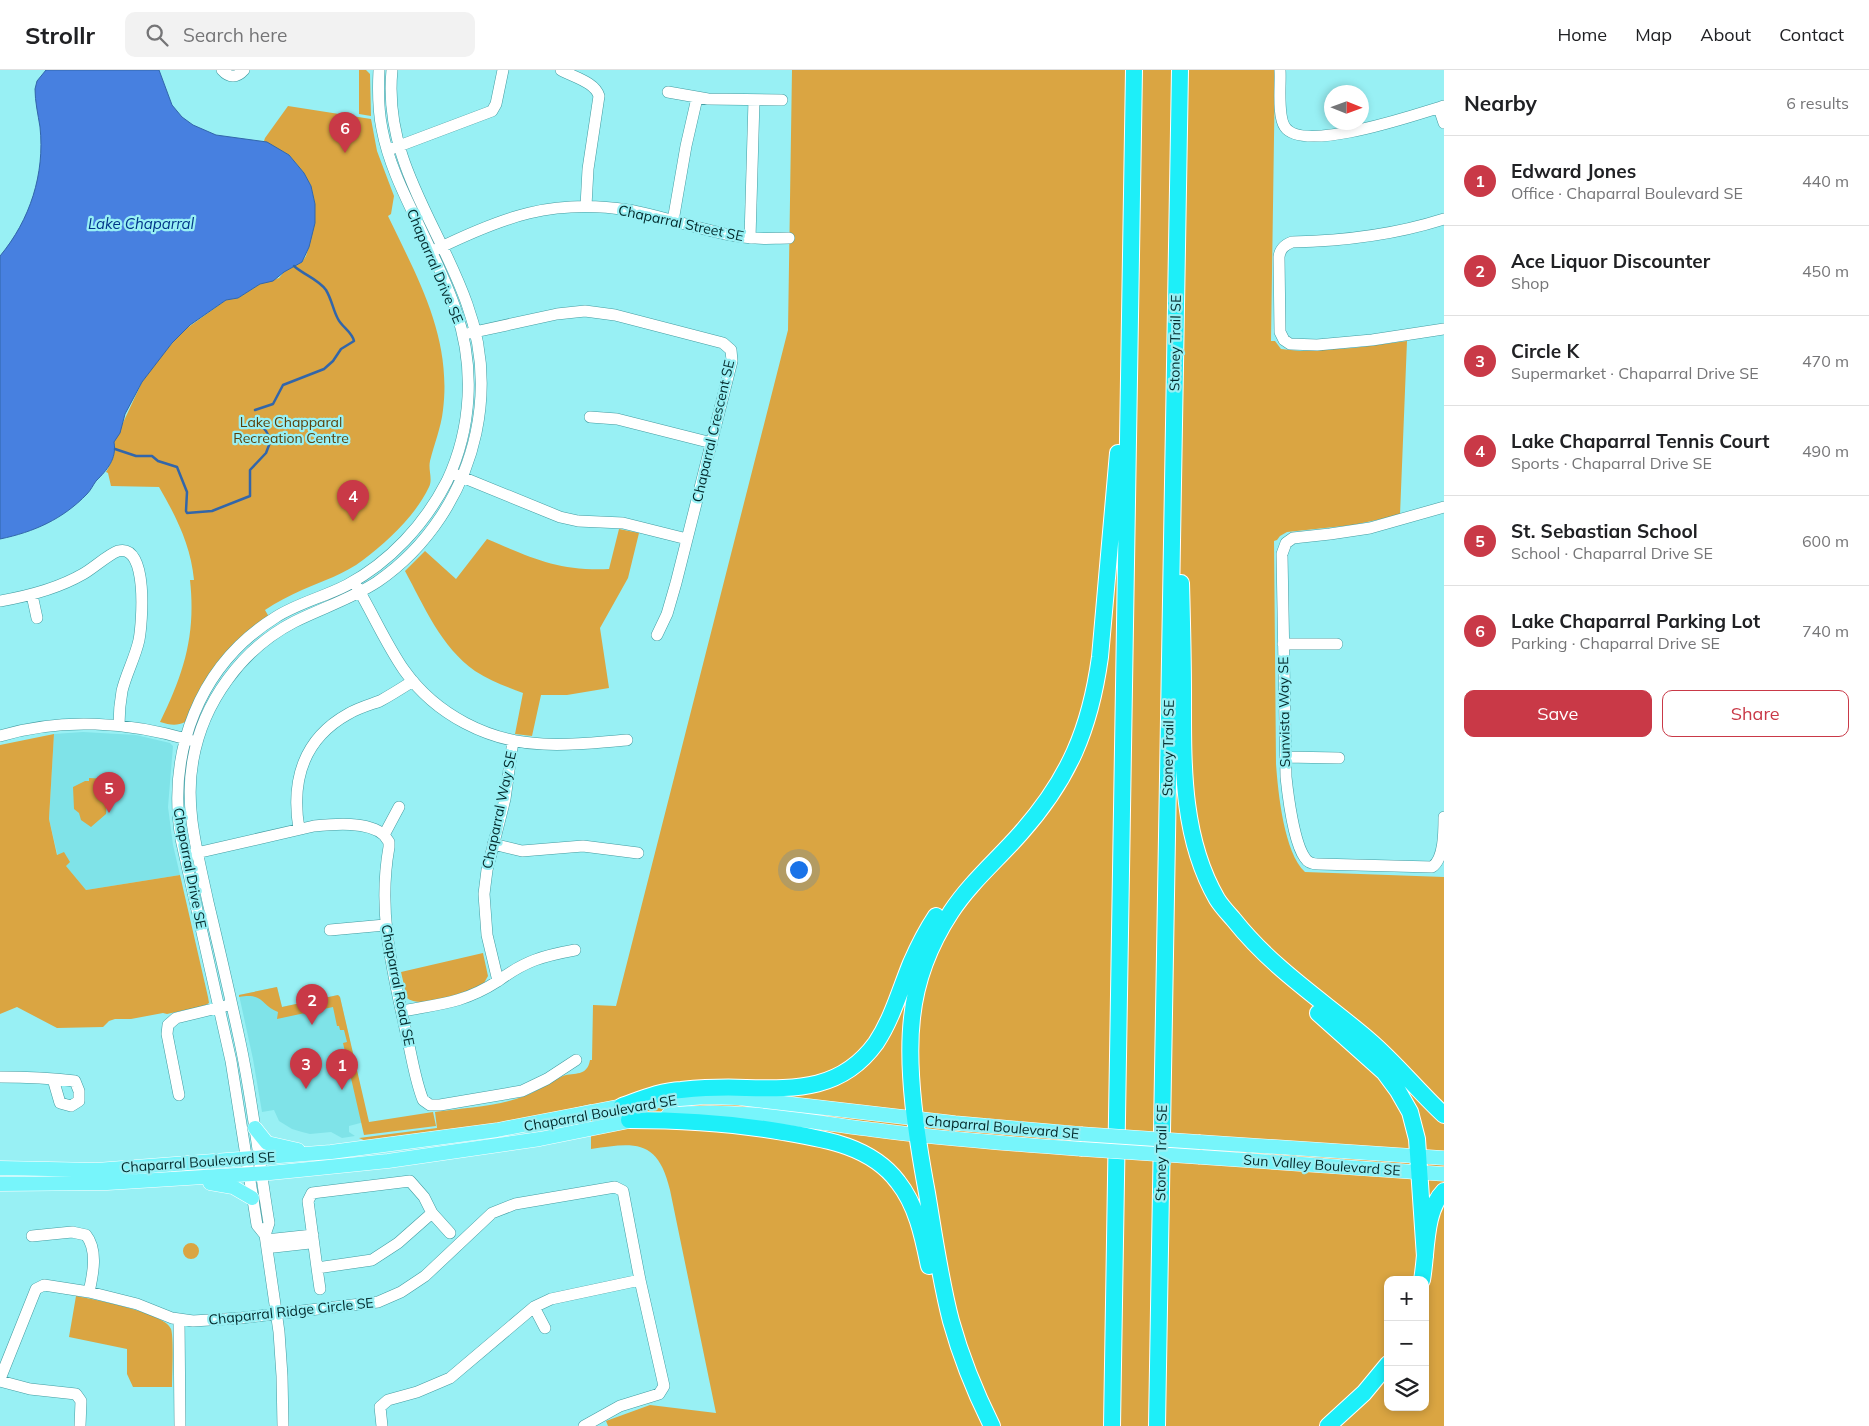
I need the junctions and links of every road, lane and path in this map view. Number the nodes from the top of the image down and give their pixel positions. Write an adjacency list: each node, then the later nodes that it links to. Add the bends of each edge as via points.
1 (222, 70): 2 (street, via 233,76)
2 (244, 70)
3 (379, 70): 17 (street, Chaparral Drive SE, via 379,108)
4 (392, 70): 16 (street, Chaparral Drive SE, via 392,114)
5 (503, 70): 16 (street, via 492,111)
6 (561, 70): 18 (street, via 592,86 599,96)
7 (1134, 70): 26 (highway)
8 (1180, 70): 25 (highway, Stoney Trail SE)
9 (1280, 70): 14 (street, via 1281,120 1286,129 1296,135 1371,128)
10 (668, 92): 11 (street)
11 (698, 98): 12 (street); 20 (street)
12 (754, 100): 13 (street); 21 (street)
13 (782, 100)
14 (1442, 107): 15 (street)
15 (1444, 123)
16 (399, 147): 17 (street); 23 (street, Chaparral Drive SE)
17 (387, 150): 24 (street, Chaparral Drive SE)
18 (586, 206): 20 (street, Chaparral Street SE, via 630,210); 23 (street, Chaparral Street SE, via 552,207 523,214 490,224)
19 (1444, 219): 27 (street, via 1358,239 1292,242 1284,246 1279,257 1280,332 1290,344 1363,342)
20 (673, 221): 21 (street, Chaparral Street SE)
21 (750, 238): 22 (street, Chaparral Street SE)
22 (789, 238)
23 (442, 246): 24 (street, Chaparral Street SE); 28 (street, Chaparral Drive SE, via 464,295)
24 (431, 251): 29 (street, Chaparral Drive SE, via 453,301)
25 (1176, 255): 62 (highway, via 1184,780 1195,843); 115 (highway, Stoney Trail SE)
26 (1131, 312): 53 (highway, via 1096,685 1078,747); 114 (highway)
27 (1444, 329)
28 (475, 332): 29 (street, Chaparral Crescent SE); 31 (street, Chaparral Crescent SE, via 585,311 615,315 723,343 731,350 732,357); 33 (street, Chaparral Drive SE, via 481,367 480,409)
29 (463, 334): 32 (street, Chaparral Drive SE, via 468,366 468,401 464,430)
30 (590, 417): 31 (street, via 618,419)
31 (712, 443): 35 (street, Chaparral Crescent SE)
32 (450, 472): 33 (street); 36 (street, Chaparral Drive SE, via 413,532 390,555)
33 (462, 477): 35 (street, via 560,517 623,523); 37 (street, Chaparral Drive SE, via 440,517 418,546 389,573)
34 (1444, 508): 42 (street, Sunvista Way SE, via 1370,528 1289,540 1282,551)
35 (687, 539): 41 (street, Chaparral Crescent SE, via 668,614)
36 (353, 581): 37 (street, Chaparral Way SE); 47 (street, Chaparral Drive SE, via 286,611 242,644 206,688)
37 (360, 592): 44 (street, Chaparral Way SE); 50 (street, Chaparral Drive SE, via 285,627 251,653 216,696)
38 (32, 595): 39 (street); 40 (street); 45 (street, via 76,578 117,552 127,552 134,558 141,589 142,623 122,691)
39 (0, 601)
40 (37, 618)
41 (657, 635)
42 (1283, 644): 43 (street); 51 (street, Sunvista Way SE)
43 (1337, 644)
44 (412, 681): 49 (street, Chaparral Way SE, via 462,721 483,732); 56 (street, via 340,718 317,738 298,780)
45 (119, 725): 46 (street, via 78,723 18,730); 47 (street)
46 (0, 736)
47 (185, 739): 50 (street); 61 (street, Chaparral Drive SE, via 179,766 177,803)
48 (627, 740): 49 (street, via 554,745)
49 (513, 741): 58 (street, Chaparral Way SE, via 506,793)
50 (197, 742): 59 (street, Chaparral Drive SE, via 190,798)
51 (1285, 757): 52 (street); 55 (street, Sunvista Way SE, via 1287,794 1295,832 1304,857 1312,864 1432,866 1443,856)
52 (1339, 758)
53 (1046, 801): 74 (highway, via 973,872 942,908 916,951 880,1036 853,1067 826,1081 804,1087 714,1088 653,1095); 76 (highway, via 953,909 926,958 915,995 911,1030)
54 (399, 807): 57 (street)
55 (1444, 817)
56 (299, 829): 57 (street, via 341,824 375,829); 59 (street)
57 (384, 834): 63 (street, Chaparral Road SE, via 389,842 384,885)
58 (493, 844): 60 (street, via 522,851 583,846); 66 (street, Chaparral Way SE, via 484,906 486,935)
59 (197, 853): 61 (street); 67 (street, Chaparral Drive SE)
60 (638, 853)
61 (185, 856): 68 (street, Chaparral Drive SE)
62 (1218, 901): 75 (highway, via 1269,960 1371,1042); 83 (highway, via 1243,940 1267,968 1391,1081 1413,1121)
63 (385, 925): 64 (street); 69 (street, Chaparral Road SE)
64 (330, 930)
65 (575, 950): 66 (street, via 529,962)
66 (498, 981): 69 (street, via 461,1000)
67 (232, 1005): 68 (street); 77 (street, Chaparral Drive SE)
68 (219, 1008): 73 (street, via 176,1018 168,1025); 82 (street, Chaparral Drive SE)
69 (402, 1011): 70 (street, Chaparral Road SE, via 420,1093 428,1104 440,1105 522,1091)
70 (576, 1060)
71 (0, 1077): 72 (street)
72 (53, 1079)
73 (179, 1095)
74 (625, 1113): 76 (main road, Chaparral Boulevard SE, via 676,1099 723,1097 762,1100); 79 (main road, Chaparral Boulevard SE); 85 (main road, Chaparral Boulevard SE, via 540,1139 450,1153); 108 (highway, via 724,1123 828,1140 869,1156 886,1168 912,1204 948,1336 966,1380)
75 (1444, 1115)
76 (917, 1127): 78 (main road, Chaparral Boulevard SE, bridge); 80 (main road, Chaparral Boulevard SE, bridge, via 1081,1149); 108 (highway, via 951,1322 965,1365)
77 (255, 1128): 79 (main road, via 271,1145); 82 (street, Chaparral Drive SE)
78 (1200, 1142): 83 (main road, Sun Valley Boulevard SE)
79 (316, 1153): 82 (main road, Chaparral Boulevard SE)
80 (1200, 1157): 83 (main road, Sun Valley Boulevard SE)
81 (1444, 1158): 83 (main road, Sun Valley Boulevard SE)
82 (252, 1159): 84 (main road, Chaparral Boulevard SE, via 96,1170); 85 (street, Chaparral Drive SE)
83 (1419, 1164): 86 (main road, Sun Valley Boulevard SE); 96 (highway)
84 (0, 1168)
85 (255, 1174): 87 (main road, Chaparral Boulevard SE); 90 (street); 95 (street, via 269,1223)
86 (1444, 1174)
87 (180, 1179): 88 (main road, Chaparral Boulevard SE); 90 (main road, via 228,1185)
88 (0, 1184)
89 (1444, 1191): 96 (highway, via 1432,1210)
90 (252, 1198): 95 (street, via 257,1225)
91 (432, 1213): 92 (street); 94 (street, via 410,1181 312,1194 308,1201); 97 (street, via 398,1243 372,1260)
92 (450, 1233)
93 (32, 1236): 101 (street, via 72,1232 86,1235 93,1253)
94 (314, 1239): 95 (street); 97 (street)
95 (266, 1241): 103 (street)
96 (1425, 1257): 98 (highway)
97 (317, 1268): 100 (street)
98 (1423, 1276)
99 (640, 1280): 102 (street, via 551,1299); 103 (street, Chaparral Ridge Circle SE, via 623,1191 614,1187 515,1204 492,1213 425,1276 378,1302); 113 (street, Chaparral Ridge Circle SE, via 664,1386 659,1394 620,1406)
100 (320, 1289)
101 (89, 1292): 104 (street, Chaparral Ridge Circle SE); 107 (street, Chaparral Ridge Circle SE, via 44,1285 36,1289)
102 (534, 1307): 105 (street); 112 (street, via 450,1378 388,1400 380,1407)
103 (278, 1314): 104 (street, Chaparral Ridge Circle SE, via 198,1321); 111 (street)
104 (179, 1319): 110 (street)
105 (545, 1328)
106 (1386, 1366): 116 (highway, via 1368,1389)
107 (0, 1380): 109 (street, via 30,1389 76,1394 81,1401)
108 (990, 1422)
109 (80, 1426)
110 (180, 1426)
111 (282, 1426)
112 (382, 1426)
113 (584, 1426)
114 (1112, 1426)
115 (1157, 1426)
116 (1328, 1426)

